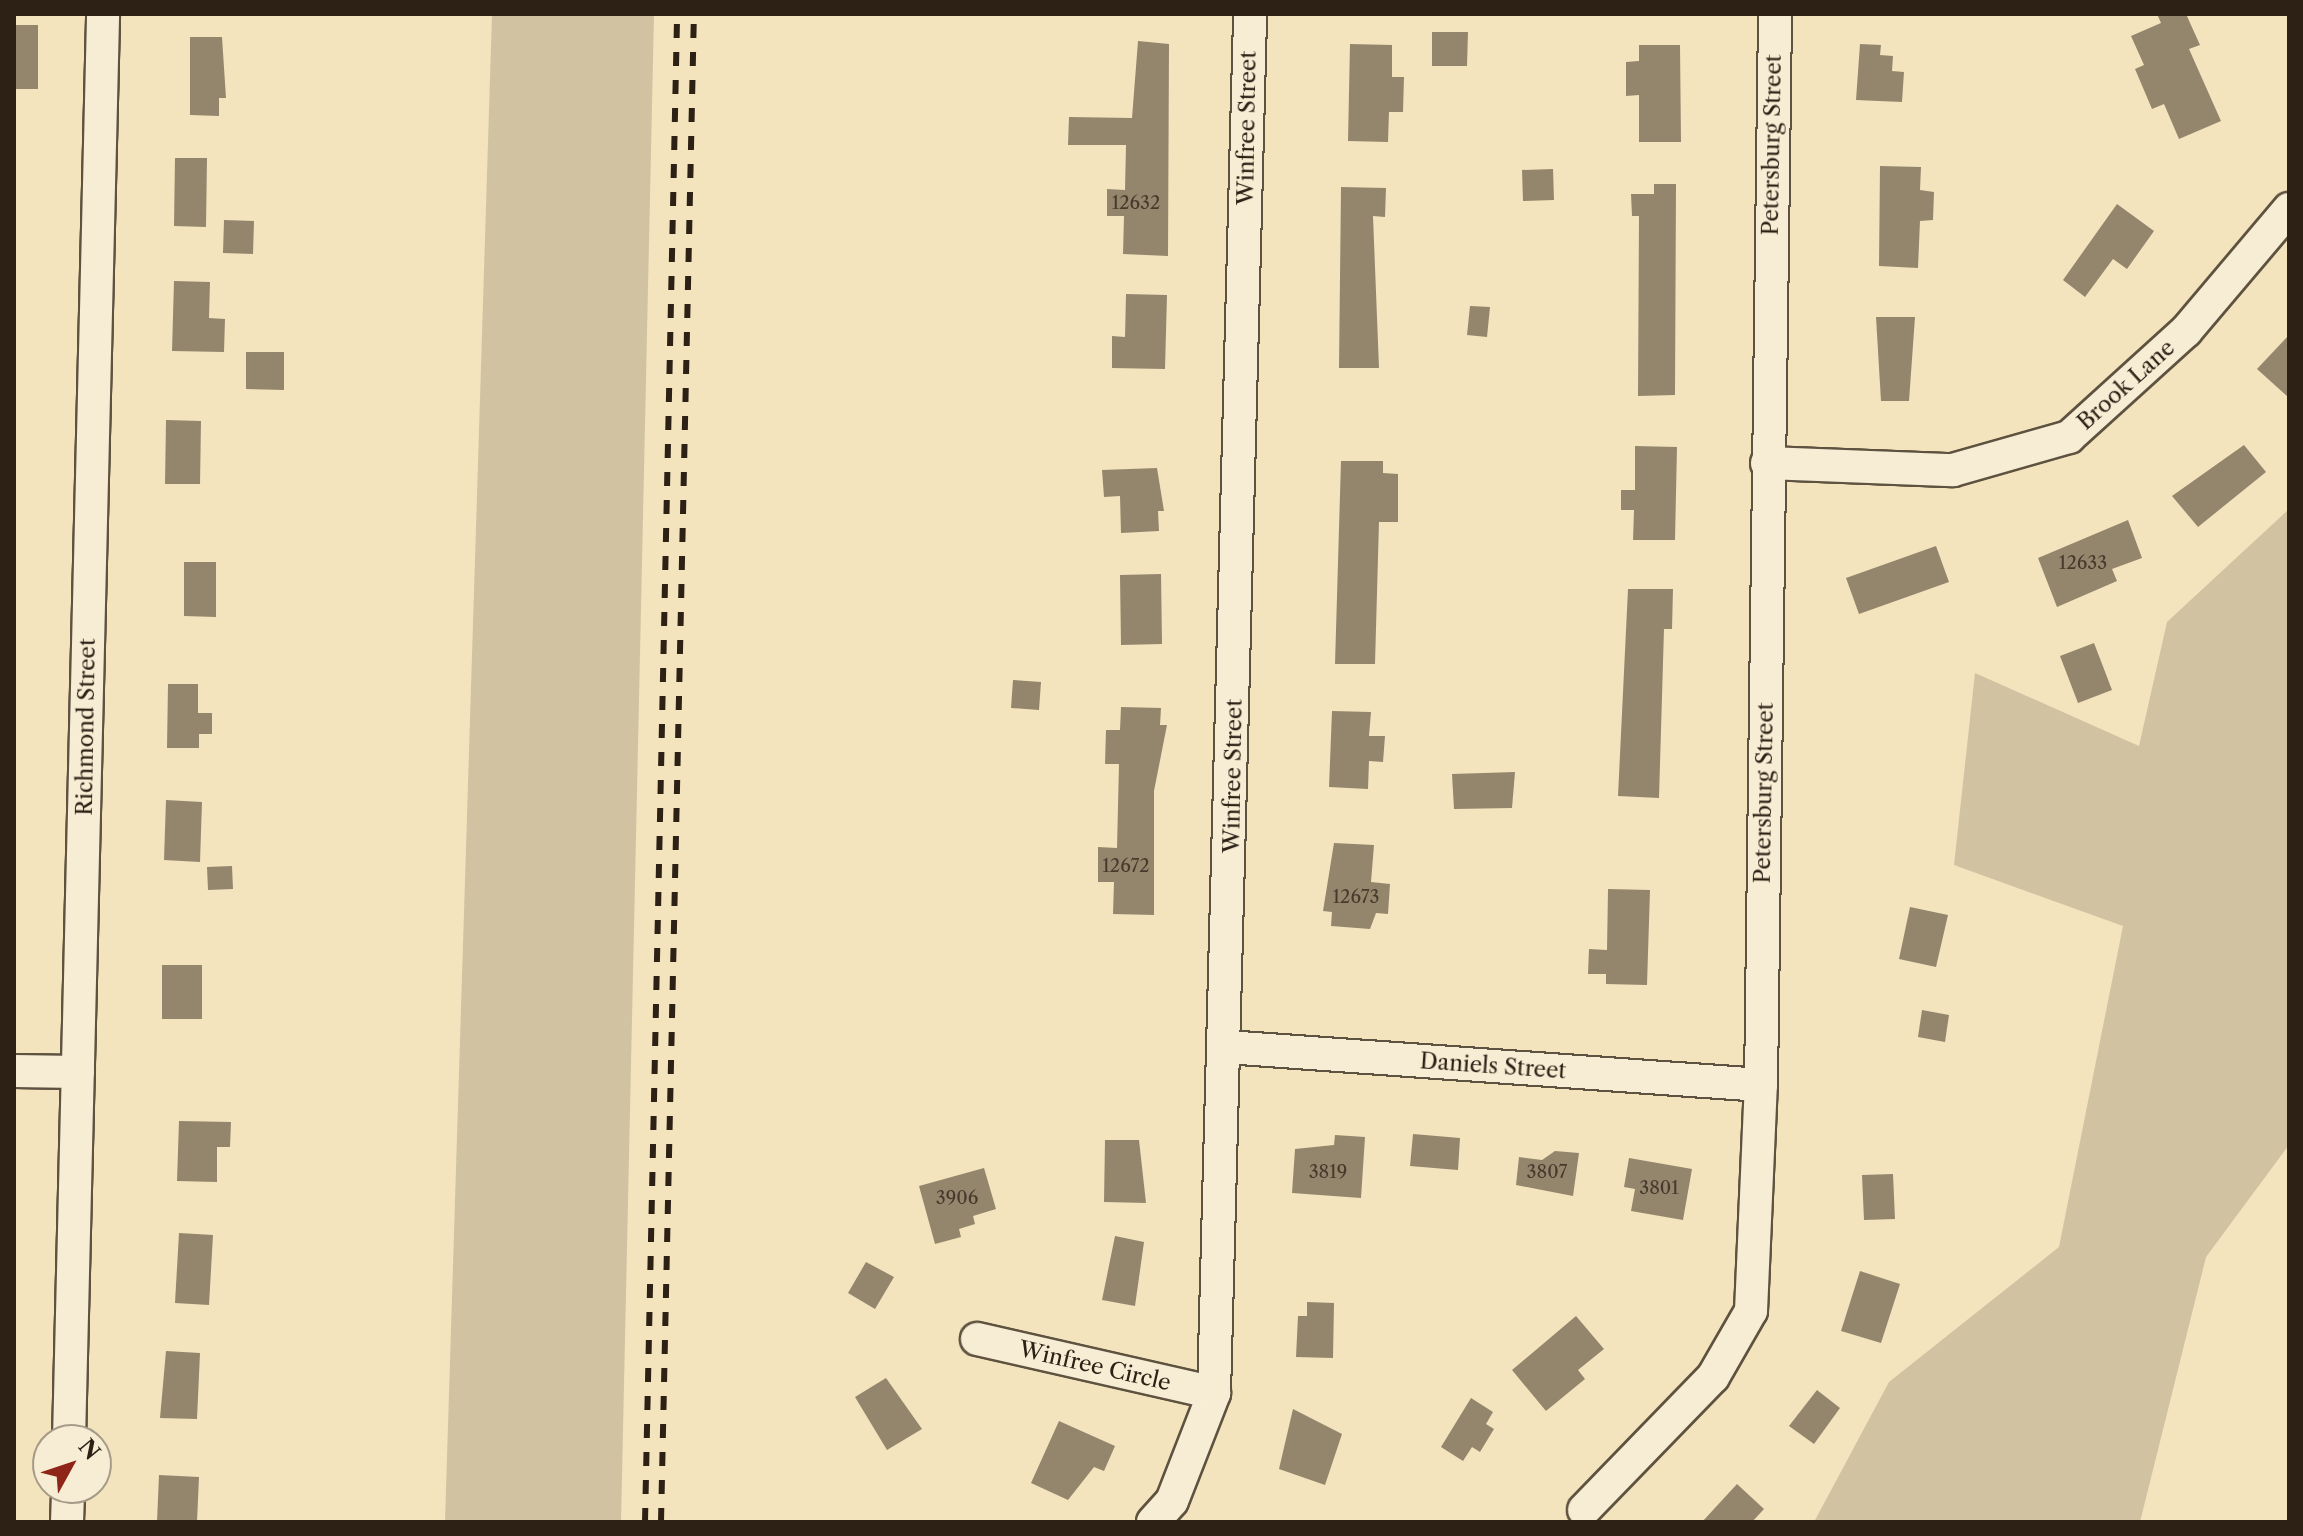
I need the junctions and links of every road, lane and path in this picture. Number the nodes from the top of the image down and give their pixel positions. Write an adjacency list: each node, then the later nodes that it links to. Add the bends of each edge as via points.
1 (103, 14): 8 (street, Richmond Street)
2 (1250, 14): 6 (street, Winfree Street)
3 (1775, 14): 5 (street, Petersburg Street)
4 (2289, 209): 5 (street, Brook Lane, via 2186,331 2069,437 1953,470)
5 (1767, 463): 9 (street, Petersburg Street)
6 (1226, 1047): 9 (street, Daniels Street); 11 (street, Winfree Street)
7 (14, 1071): 8 (street)
8 (78, 1072): 12 (street, Richmond Street)
9 (1761, 1085): 13 (street, Petersburg Street, via 1751,1311 1713,1377)
10 (977, 1339): 11 (street, Winfree Circle)
11 (1214, 1393): 14 (street, Winfree Street, via 1172,1501)
12 (69, 1424)
13 (1584, 1510)
14 (1153, 1522)

